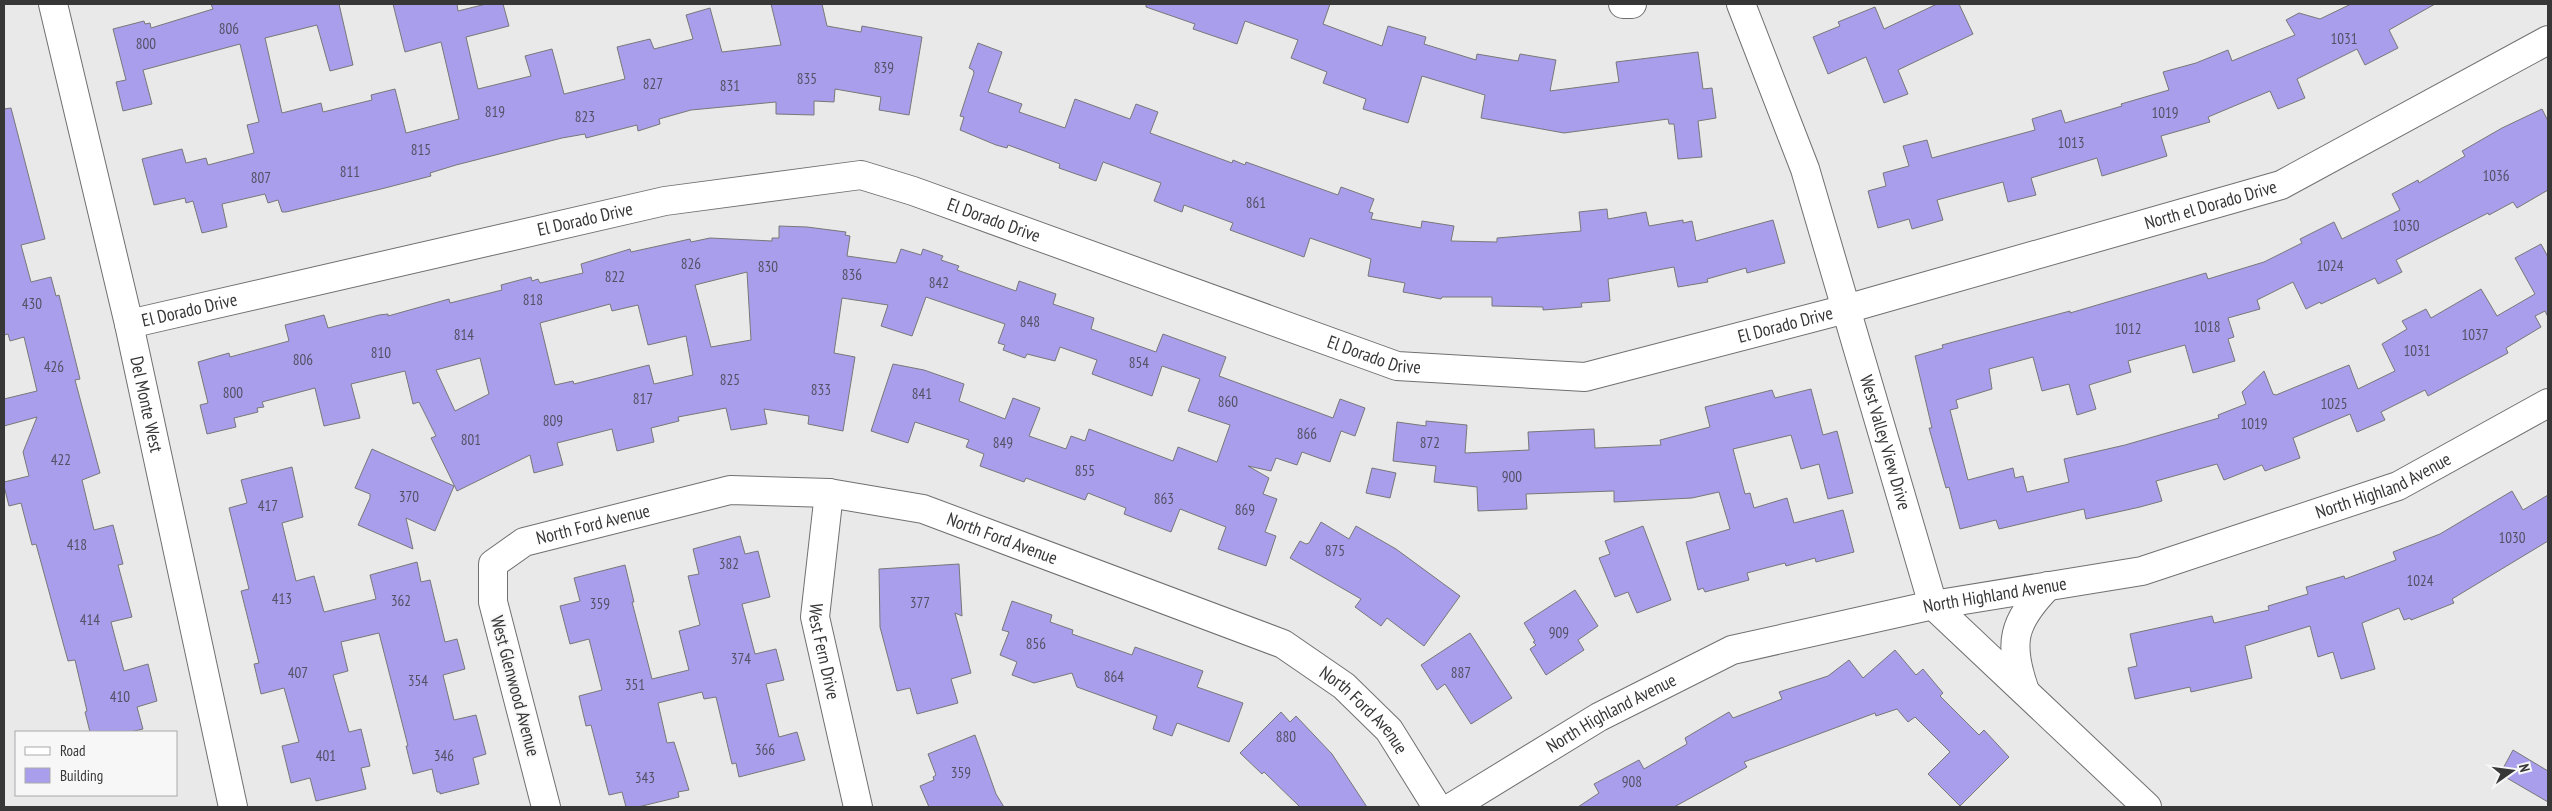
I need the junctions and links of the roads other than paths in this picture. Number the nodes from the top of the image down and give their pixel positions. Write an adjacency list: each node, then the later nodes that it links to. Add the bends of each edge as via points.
1 (53, 4): 7 (street, Del Monte West)
2 (1623, 4): 3 (street)
3 (1632, 4)
4 (1741, 4): 6 (street, West Valley View Drive, via 1805,169)
5 (2548, 40): 6 (street, North el Dorado Drive, via 2281,185)
6 (1846, 309): 7 (street, El Dorado Drive, via 1585,377 1397,366 861,175 665,201); 12 (street, West Valley View Drive)
7 (129, 324): 14 (street, Del Monte West)
8 (2548, 403): 11 (street, North Highland Avenue, via 2398,486 2142,571)
9 (829, 493): 10 (street, North Ford Avenue, via 730,490 524,542); 16 (street, West Fern Drive, via 815,616); 17 (street, North Ford Avenue, via 923,509 1283,644 1344,686 1389,730)
10 (493, 564): 15 (street, West Glenwood Avenue, via 493,602)
11 (2048, 586): 12 (street, North Highland Avenue); 13 (street, via 2027,607 2015,638 2015,664)
12 (1934, 605): 13 (street, West Valley View Drive); 18 (street, North Highland Avenue, via 1732,650 1599,717)
13 (2025, 692): 19 (street, West Valley View Drive)
14 (233, 807)
15 (546, 807)
16 (858, 807)
17 (1437, 807)
18 (1452, 807)
19 (2146, 807)

